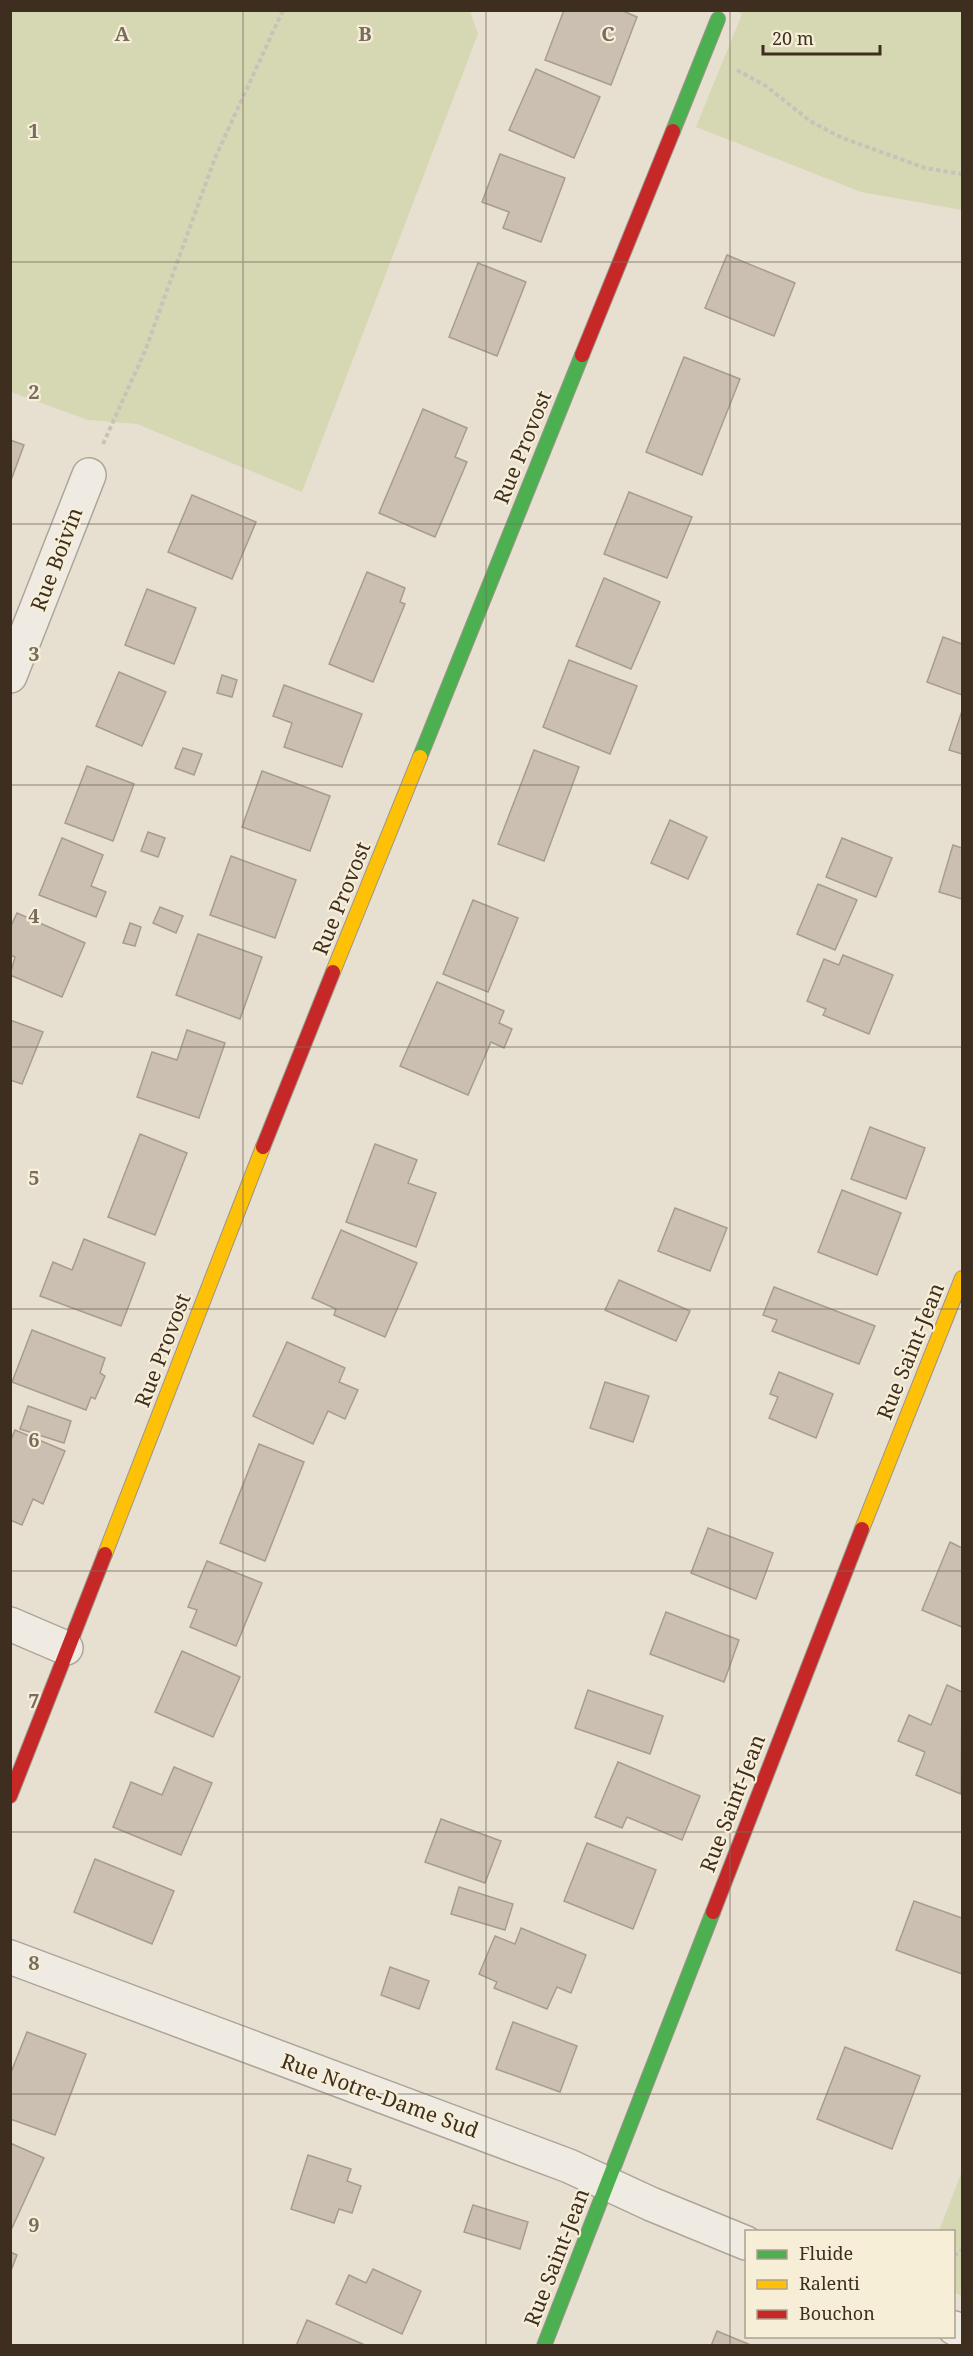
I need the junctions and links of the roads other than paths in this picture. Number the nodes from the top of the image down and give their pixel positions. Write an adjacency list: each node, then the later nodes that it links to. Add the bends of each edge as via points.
1 (718, 19): 6 (street, Rue Provost, via 285,1091)
2 (89, 475): 3 (street, Rue Boivin)
3 (10, 676)
4 (963, 1278): 9 (street, Rue Saint-Jean)
5 (10, 1624): 6 (street)
6 (66, 1648): 7 (street, Rue Provost)
7 (10, 1796)
8 (10, 1957): 9 (street, Rue Notre-Dame Sud)
9 (607, 2183): 10 (street, Rue Notre-Dame Sud); 11 (street, Rue Saint-Jean)
10 (745, 2242)
11 (544, 2346)

